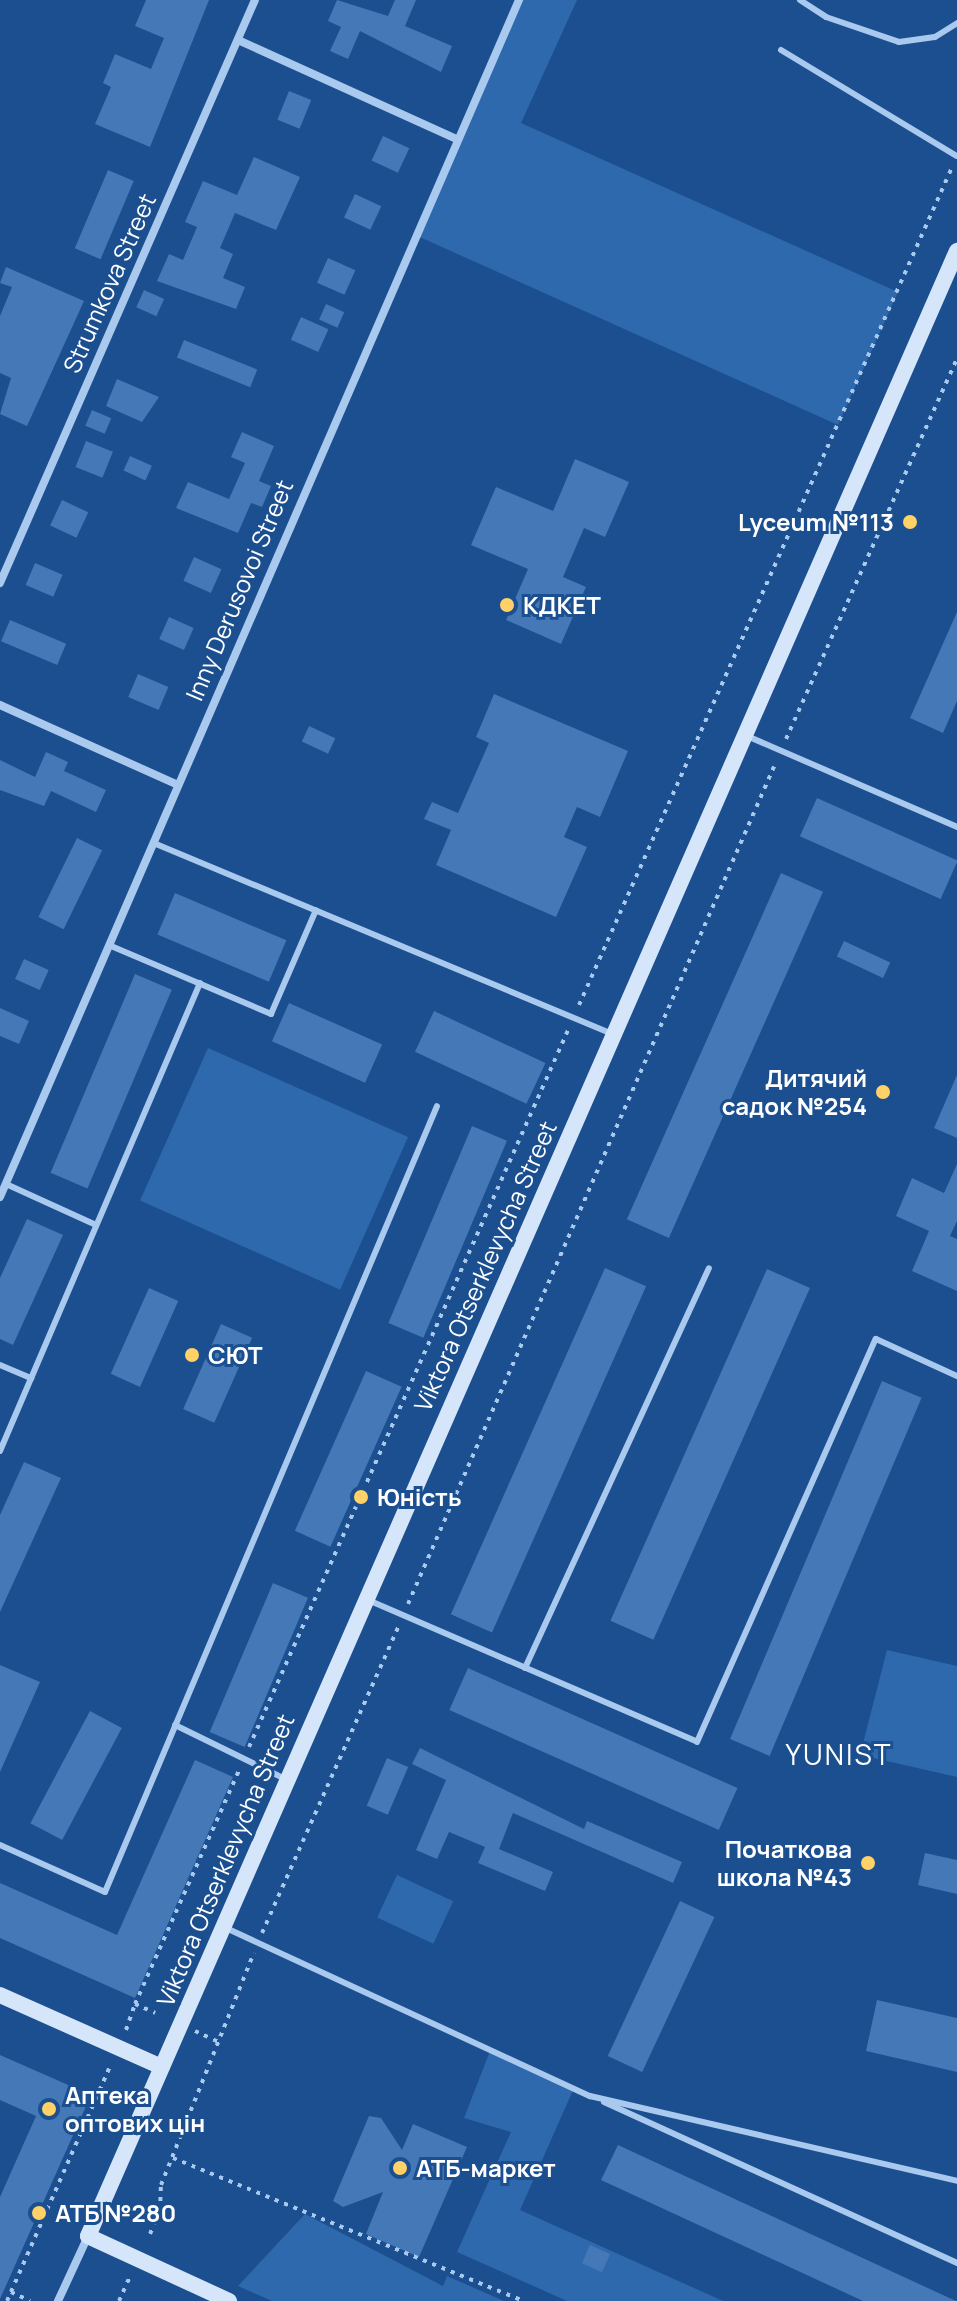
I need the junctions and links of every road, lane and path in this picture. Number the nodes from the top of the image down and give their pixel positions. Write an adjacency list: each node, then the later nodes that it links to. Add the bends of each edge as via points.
1 (255, 0): 5 (street, Strumkova Street)
2 (519, 0): 7 (street, Inny Derusovoi Street)
3 (800, 0): 4 (lane, via 826,17 899,42 935,37)
4 (957, 23)
5 (238, 40): 7 (street); 11 (street, Strumkova Street)
6 (781, 50): 8 (lane)
7 (456, 139): 15 (street, Inny Derusovoi Street)
8 (957, 156): 21 (path)
9 (957, 251): 13 (street, Viktora Otserklevycha Street)
10 (957, 358): 14 (path)
11 (0, 583)
12 (0, 705): 15 (street)
13 (743, 734): 14 (lane); 22 (street, Viktora Otserklevycha Street)
14 (781, 750): 16 (lane); 33 (path)
15 (178, 785): 17 (street, Inny Derusovoi Street)
16 (957, 827)
17 (156, 844): 18 (lane); 19 (street, Inny Derusovoi Street)
18 (316, 910): 20 (lane, via 271,1014); 21 (lane)
19 (111, 946): 20 (lane); 24 (street, Inny Derusovoi Street)
20 (200, 983): 26 (lane)
21 (574, 1017): 22 (lane); 36 (path)
22 (614, 1034): 32 (street, Viktora Otserklevycha Street)
23 (437, 1106): 35 (lane)
24 (6, 1184): 25 (street, Inny Derusovoi Street); 26 (lane)
25 (0, 1197)
26 (96, 1225): 30 (lane)
27 (709, 1268): 34 (lane)
28 (0, 1365): 30 (lane)
29 (957, 1376): 34 (lane, via 876,1339 697,1742)
30 (31, 1378): 31 (lane)
31 (0, 1451)
32 (365, 1599): 33 (lane); 37 (street, Viktora Otserklevycha Street)
33 (403, 1615): 34 (lane); 40 (path)
34 (525, 1668)
35 (175, 1725): 36 (lane); 38 (lane, via 105,1892)
36 (244, 1759): 37 (lane); 42 (path)
37 (285, 1779): 39 (street, Viktora Otserklevycha Street)
38 (0, 1845)
39 (222, 1927): 40 (lane); 48 (street, Viktora Otserklevycha Street)
40 (258, 1943): 46 (path); 49 (lane)
41 (0, 1995): 48 (street)
42 (135, 2004): 43 (path); 45 (path)
43 (155, 2013)
44 (193, 2030): 46 (path)
45 (125, 2032)
46 (219, 2042): 50 (path)
47 (112, 2061): 56 (path)
48 (162, 2067): 53 (street, Viktora Otserklevycha Street)
49 (590, 2096): 51 (lane); 54 (lane)
50 (173, 2158): 52 (path); 62 (path)
51 (957, 2181)
52 (150, 2234)
53 (88, 2236): 59 (street, Viktora Otserklevycha Street); 61 (street)
54 (957, 2263)
55 (130, 2276): 60 (path)
56 (11, 2292): 57 (path); 58 (path)
57 (7, 2301)
58 (30, 2301)
59 (58, 2301)
60 (119, 2301)
61 (229, 2301)
62 (524, 2301)

